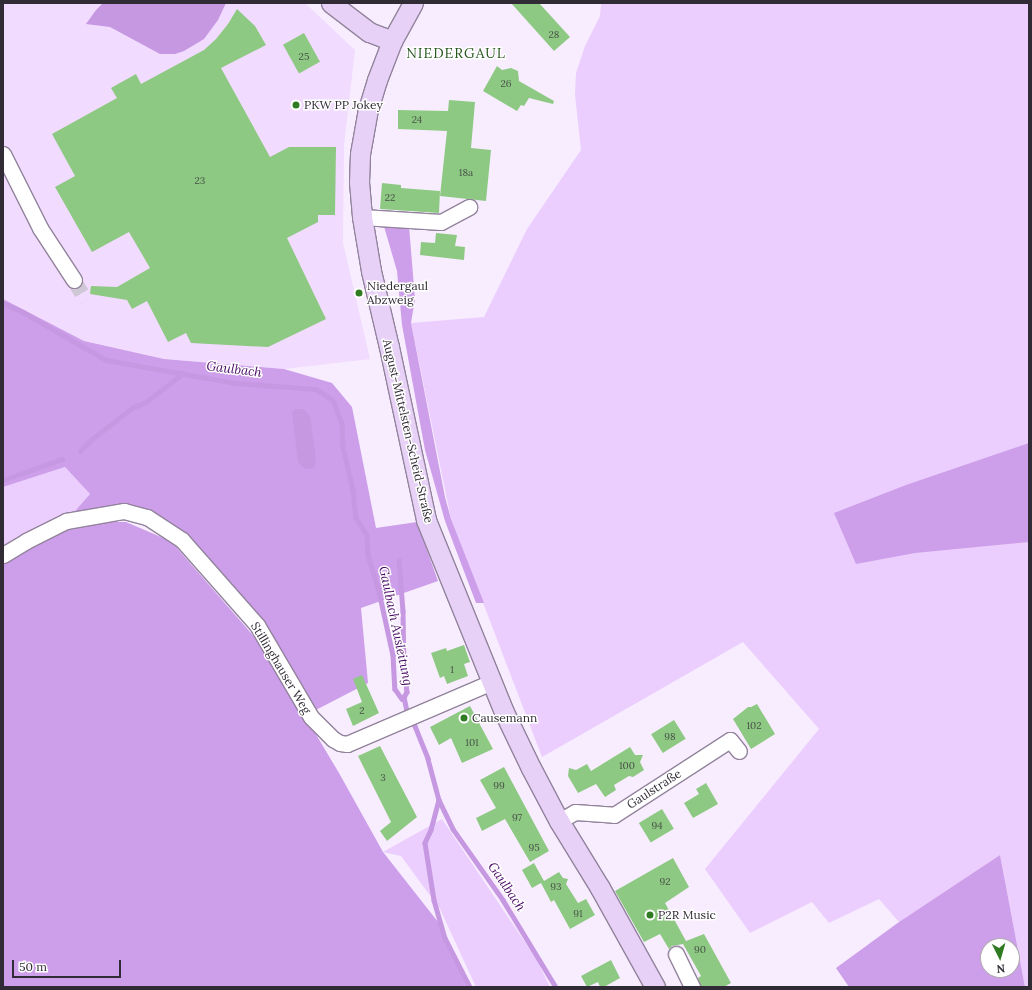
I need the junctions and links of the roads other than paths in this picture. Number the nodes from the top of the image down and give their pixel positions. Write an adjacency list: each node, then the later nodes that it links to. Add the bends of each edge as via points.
1 (331, 3): 3 (main road, via 369,32)
2 (413, 3): 3 (main road, August-Mittelsten-Scheid-Straße)
3 (392, 41): 6 (main road, August-Mittelsten-Scheid-Straße, via 377,80 363,133 359,182)
4 (3, 154): 7 (street, via 40,228)
5 (469, 207): 6 (street, via 442,222)
6 (362, 217): 9 (main road, August-Mittelsten-Scheid-Straße, via 370,271 389,346 426,520)
7 (74, 280)
8 (3, 555): 9 (street, Stillinghauser Weg, via 26,540 66,521 124,511 147,517 182,540 256,624 311,717 333,739 347,744)
9 (492, 682): 11 (main road)
10 (739, 751): 11 (street, Gaulstraße, via 730,740 614,815 575,812)
11 (559, 821): 13 (main road)
12 (676, 954): 14 (street)
13 (655, 987)
14 (692, 987)

